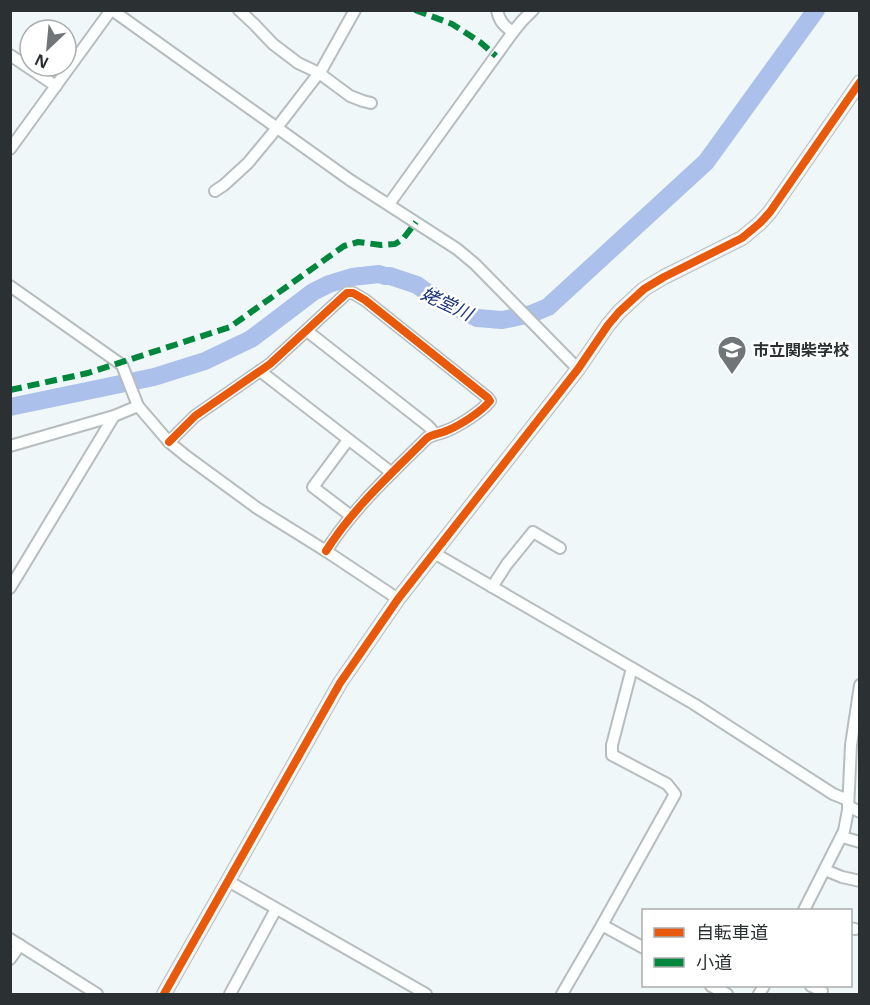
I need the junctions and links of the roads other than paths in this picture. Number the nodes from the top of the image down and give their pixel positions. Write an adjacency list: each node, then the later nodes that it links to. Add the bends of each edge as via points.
1 (111, 10): 10 (street); 12 (street)
2 (239, 10): 8 (street, via 284,53)
3 (355, 10): 8 (street)
4 (497, 10): 6 (street, via 504,26)
5 (533, 10): 6 (street)
6 (513, 32): 15 (street)
7 (10, 55): 10 (street)
8 (319, 73): 11 (street, via 350,96); 12 (street)
9 (860, 82): 18 (street, via 760,223 636,296 608,325)
10 (56, 86): 13 (street)
11 (371, 103)
12 (277, 127): 14 (street, via 248,163); 15 (street)
13 (10, 149)
14 (214, 191)
15 (389, 204): 18 (street, via 475,264)
16 (10, 286): 20 (street, via 122,365)
17 (307, 331): 19 (street); 22 (street, via 427,425); 22 (street, via 347,293 353,293 490,401 449,430)
18 (578, 369): 30 (street)
19 (260, 371): 23 (street); 24 (street, via 195,416)
20 (136, 403): 21 (street); 24 (street)
21 (114, 416): 25 (street); 32 (street)
22 (433, 435): 26 (street)
23 (348, 440): 26 (street); 27 (street, via 313,487)
24 (169, 442): 29 (street, via 257,508)
25 (10, 446)
26 (392, 473): 27 (street)
27 (351, 516): 29 (street)
28 (560, 548): 31 (street, via 533,532)
29 (326, 551): 33 (street)
30 (434, 553): 31 (street); 33 (street)
31 (492, 587): 34 (street)
32 (10, 588)
33 (398, 599): 41 (street, via 340,683)
34 (632, 668): 36 (street); 45 (street, via 612,755 667,784 675,794)
35 (860, 685): 36 (street)
36 (848, 803): 37 (street); 38 (street)
37 (860, 812)
38 (842, 837): 39 (street); 40 (street)
39 (860, 842)
40 (825, 870): 42 (street); 44 (street)
41 (228, 881): 43 (street); 53 (street)
42 (860, 881)
43 (276, 909): 54 (street); 55 (street)
44 (806, 909)
45 (602, 926): 47 (street); 56 (street)
46 (15, 942): 48 (street); 52 (street)
47 (642, 947)
48 (10, 959)
49 (713, 987): 57 (street)
50 (813, 987): 51 (street)
51 (822, 992)
52 (97, 994)
53 (164, 994)
54 (230, 994)
55 (426, 994)
56 (562, 994)
57 (727, 994)

